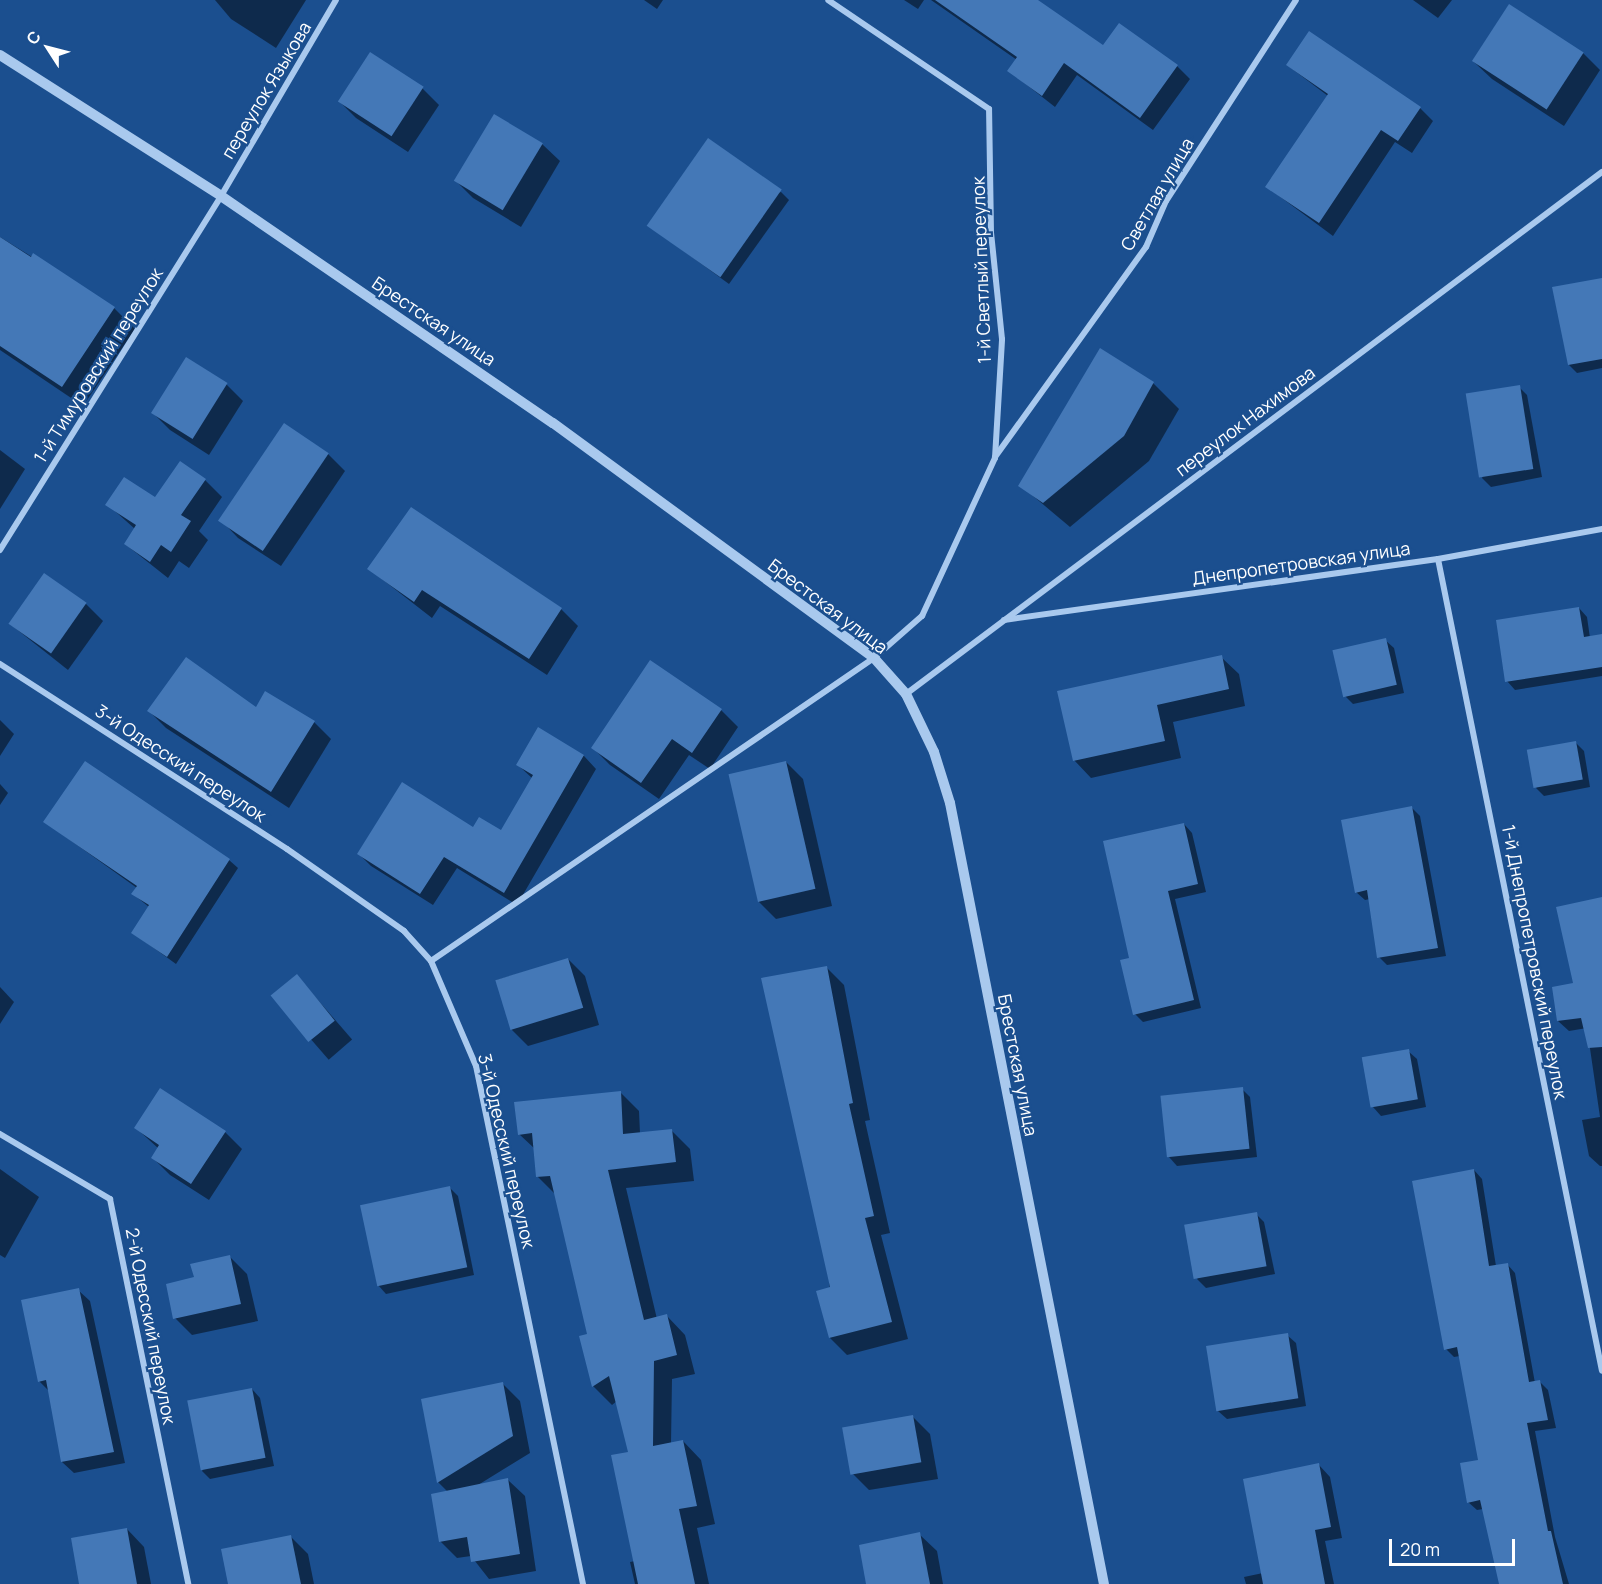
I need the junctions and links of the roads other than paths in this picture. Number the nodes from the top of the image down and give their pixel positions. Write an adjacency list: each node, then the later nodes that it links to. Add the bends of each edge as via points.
1 (336, 0): 6 (street, переулок Языкова)
2 (828, 0): 7 (street, 1-й Светлый переулок, via 989,109 992,233 1002,339)
3 (1296, 0): 7 (street, Светлая улица, via 1166,201 1146,247)
4 (0, 56): 6 (street, Брестская улица)
5 (1602, 172): 11 (street, переулок Нахимова)
6 (221, 196): 9 (street, 1-й Тимуровский переулок); 12 (street, Брестская улица, via 553,423)
7 (995, 458): 12 (street, 1-й Светлый переулок, via 922,616)
8 (1602, 529): 10 (street, Днепропетровская улица)
9 (0, 550)
10 (1438, 559): 11 (street, Днепропетровская улица); 17 (street, 1-й Днепропетровский переулок)
11 (1003, 620): 14 (street, переулок Нахимова)
12 (874, 658): 14 (street, Брестская улица); 15 (street, 1-й Светлый переулок)
13 (0, 664): 15 (street, 3-й Одесский переулок, via 287,849 404,932)
14 (906, 694): 20 (street, Брестская улица, via 934,752 950,802)
15 (431, 961): 19 (street, 3-й Одесский переулок, via 476,1066)
16 (0, 1134): 18 (street, 2-й Одесский переулок, via 110,1199)
17 (1602, 1371)
18 (188, 1584)
19 (583, 1584)
20 (1104, 1584)

